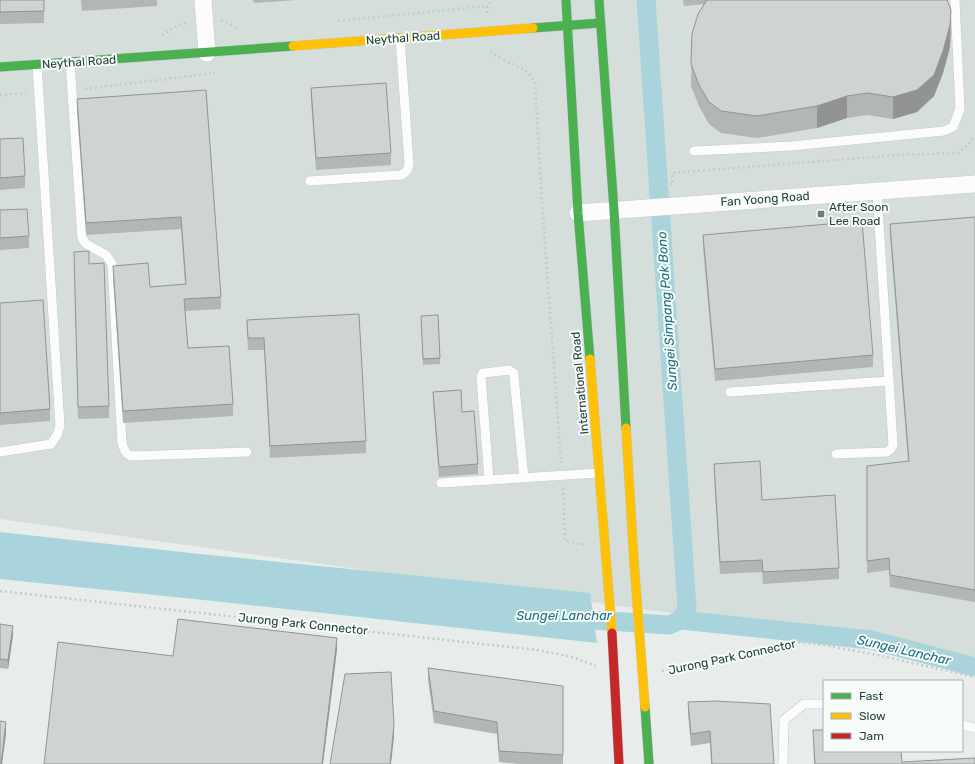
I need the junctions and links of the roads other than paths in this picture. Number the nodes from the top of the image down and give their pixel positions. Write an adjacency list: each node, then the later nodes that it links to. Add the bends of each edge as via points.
1 (203, 0): 8 (street)
2 (566, 0): 6 (main road, International Road)
3 (599, 0): 5 (main road)
4 (955, 0): 12 (lane, via 960,109 953,127 944,131 791,146)
5 (600, 23): 6 (main road, Neythal Road); 16 (main road)
6 (567, 26): 7 (main road, Neythal Road); 17 (main road, International Road)
7 (400, 39): 8 (main road, Neythal Road); 13 (lane, via 409,163 406,173)
8 (207, 52): 9 (main road, Neythal Road)
9 (70, 62): 10 (main road, Neythal Road); 21 (lane, via 82,238 86,244 106,255 112,264 124,450 132,456)
10 (37, 65): 11 (main road, Neythal Road); 20 (lane, via 60,426 51,444)
11 (0, 67)
12 (694, 151)
13 (310, 181)
14 (975, 184): 15 (street, Fan Yoong Road)
15 (877, 191): 16 (street, Fan Yoong Road); 18 (lane)
16 (614, 210): 17 (street, Fan Yoong Road); 31 (main road, via 634,562)
17 (578, 213): 23 (main road, International Road)
18 (889, 381): 19 (lane); 22 (lane, via 893,438 891,450)
19 (730, 392)
20 (0, 452)
21 (246, 452)
22 (836, 454)
23 (599, 473): 24 (lane); 30 (main road, International Road, via 614,656)
24 (524, 478): 25 (lane); 25 (lane, via 514,373 509,370 485,373 481,377)
25 (489, 480): 26 (lane)
26 (441, 483)
27 (823, 704): 32 (lane, via 804,704 784,720)
28 (963, 725): 29 (lane)
29 (975, 728)
30 (619, 764)
31 (649, 764)
32 (783, 764)

